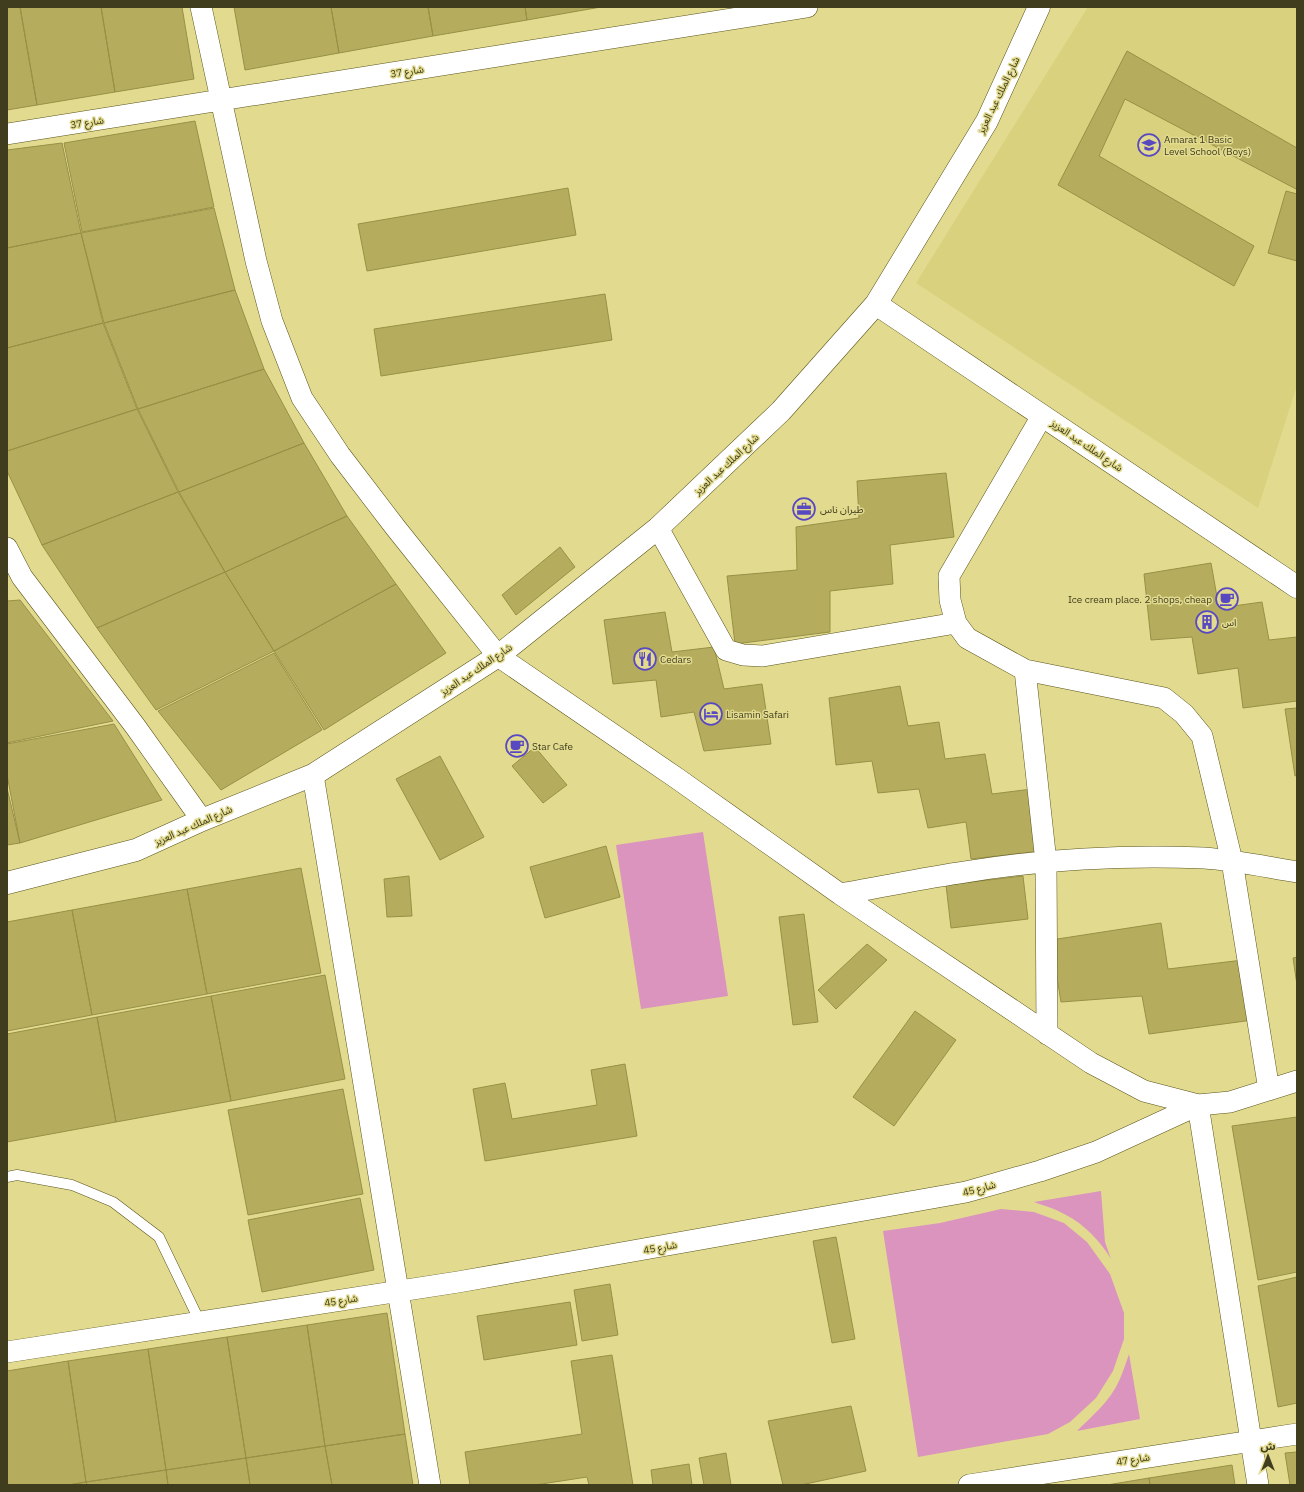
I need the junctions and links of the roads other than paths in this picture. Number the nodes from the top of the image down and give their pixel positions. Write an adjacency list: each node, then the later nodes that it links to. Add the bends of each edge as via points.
1 (201, 7): 5 (street)
2 (807, 7): 4 (street, شارع 37)
3 (1039, 7): 7 (street, شارع الملك عبد العزيز, via 987,121)
4 (739, 12): 5 (street, شارع 37)
5 (221, 101): 6 (street, شارع 37); 14 (street, via 272,321 302,398 340,455)
6 (7, 134)
7 (876, 304): 8 (street, شارع الملك عبد العزيز); 9 (street, شارع الملك عبد العزيز, via 781,411)
8 (1042, 416): 12 (street, شارع الملك عبد العزيز); 13 (street, via 948,576 950,600)
9 (658, 528): 13 (street, via 726,650 743,655 763,656); 14 (street, شارع الملك عبد العزيز)
10 (7, 548): 11 (street)
11 (14, 578): 17 (street, via 135,726)
12 (1297, 587)
13 (956, 623): 15 (street, via 967,638)
14 (498, 656): 16 (street, شارع الملك عبد العزيز); 22 (street)
15 (1025, 670): 18 (street, via 1164,698 1184,714 1202,736); 19 (street)
16 (313, 775): 17 (street, شارع الملك عبد العزيز); 28 (street)
17 (202, 820): 21 (street, شارع الملك عبد العزيز, via 136,850)
18 (1232, 861): 19 (street, via 1205,858 1114,858); 20 (street); 25 (street)
19 (1046, 862): 22 (street, via 966,872); 23 (street)
20 (1297, 872)
21 (7, 883)
22 (840, 894): 23 (street)
23 (1047, 1034): 26 (street, via 1090,1063 1144,1091)
24 (1297, 1080): 25 (street, شارع 45)
25 (1269, 1090): 26 (street, شارع 45, via 1230,1102)
26 (1198, 1106): 28 (street, شارع 45, via 1096,1152 966,1192); 32 (street)
27 (7, 1176): 29 (lane, via 17,1175 72,1185 113,1202 159,1237)
28 (398, 1291): 29 (street, شارع 45); 33 (street)
29 (200, 1322): 30 (street, شارع 45)
30 (7, 1352)
31 (1297, 1434): 32 (street, شارع 47)
32 (1251, 1441): 34 (street, شارع 47); 35 (street)
33 (430, 1485)
34 (969, 1485)
35 (1258, 1485)

